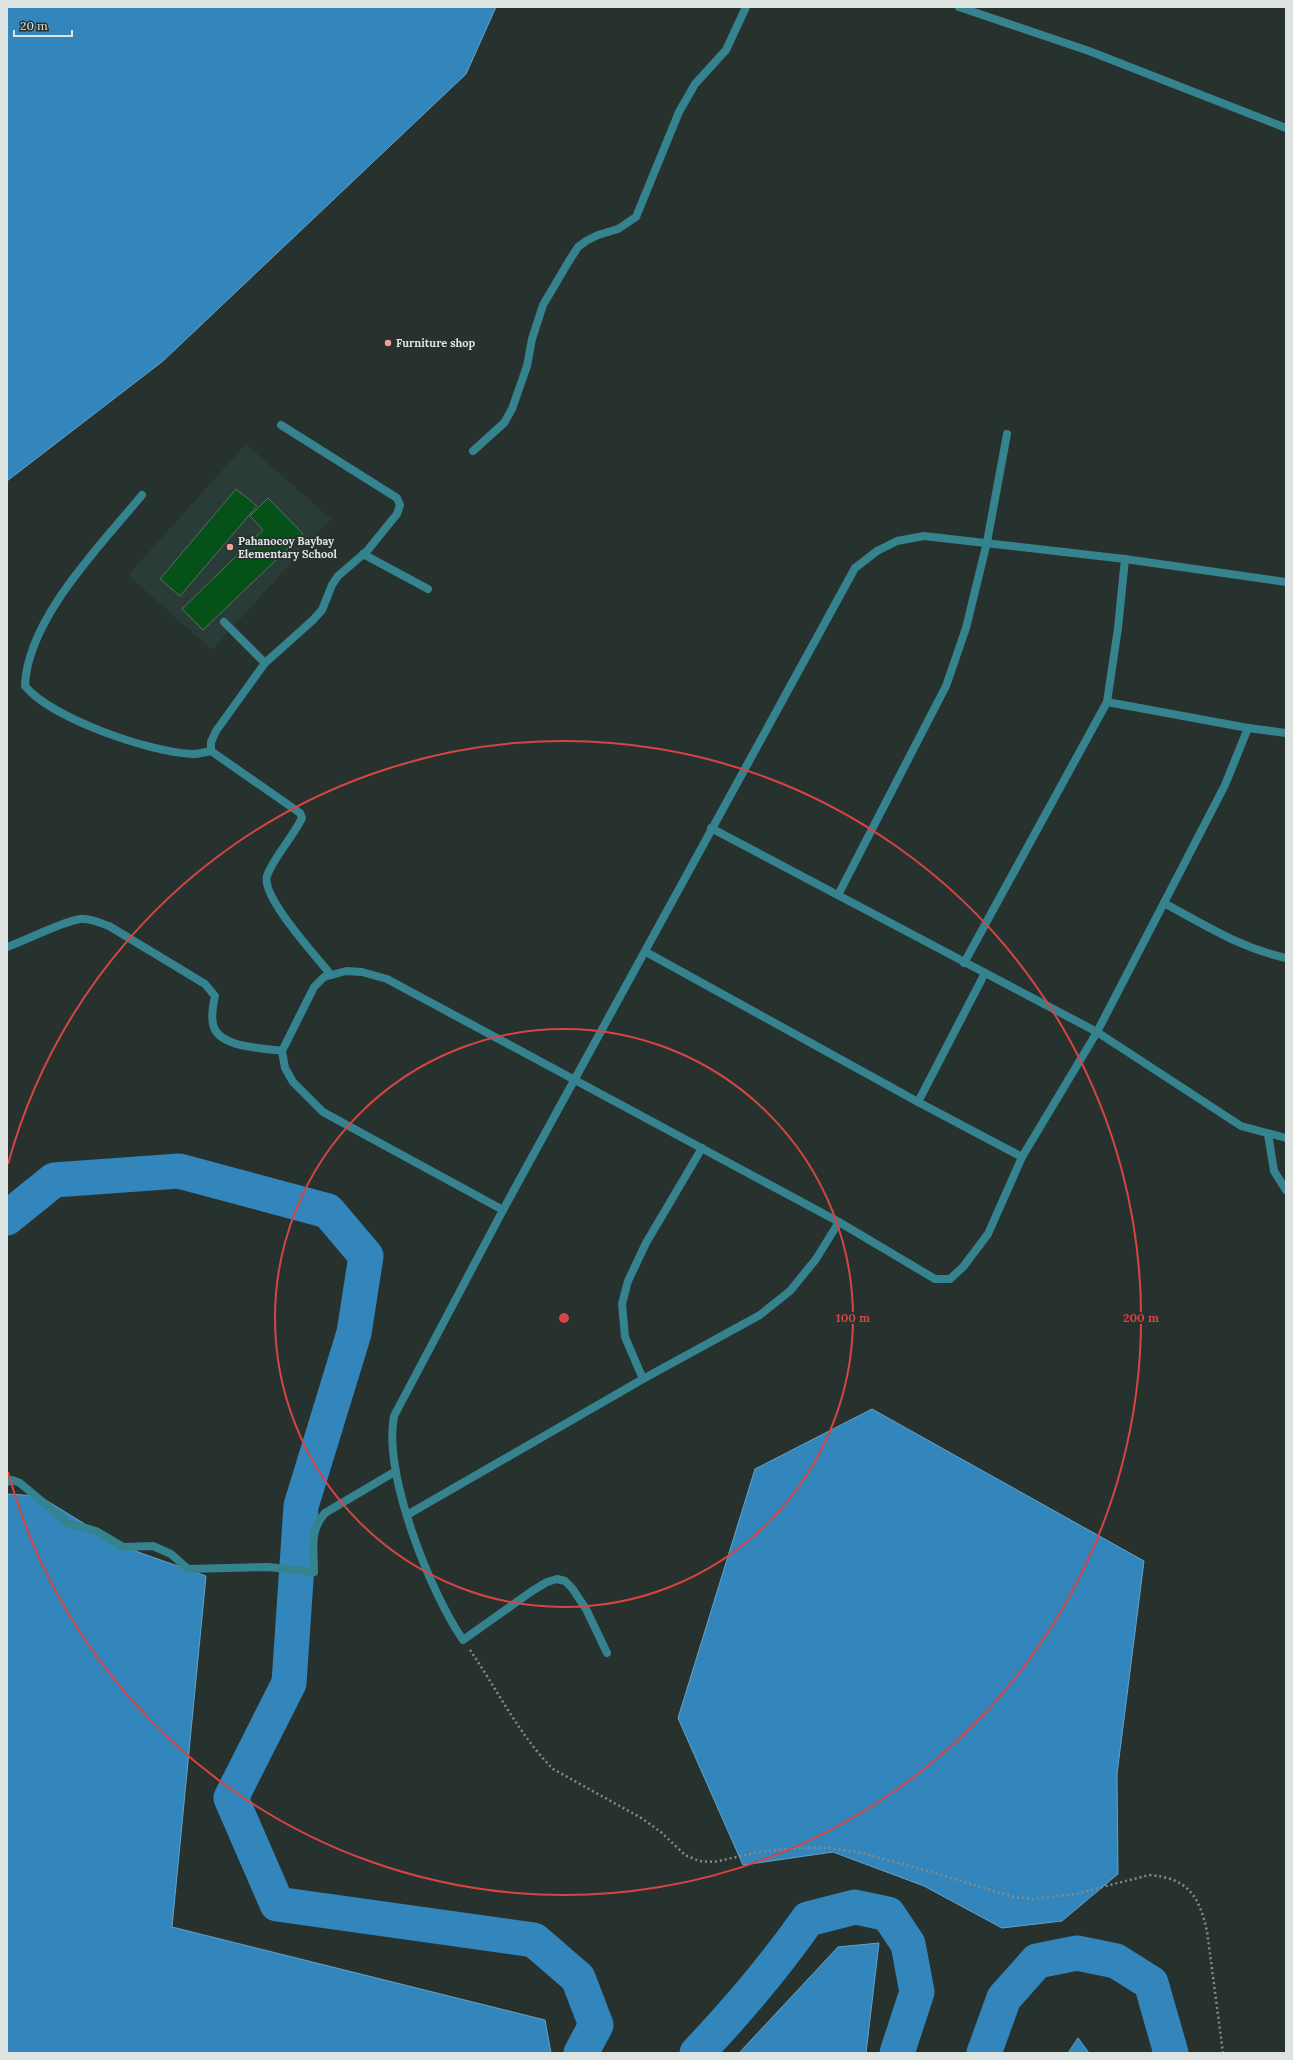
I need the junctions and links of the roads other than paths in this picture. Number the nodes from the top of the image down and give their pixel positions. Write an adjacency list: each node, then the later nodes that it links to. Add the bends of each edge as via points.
1 (746, 7): 6 (street, via 726,50 695,84 679,112 636,217 618,229 586,240 569,260 543,305 532,339 525,374 512,409 504,423)
2 (959, 7): 3 (street, via 1089,50)
3 (1286, 128)
4 (281, 426): 9 (street, via 397,498 400,505 397,514)
5 (1007, 434): 8 (street)
6 (472, 451)
7 (142, 495): 18 (street, via 49,612 25,675 25,686 33,696 102,732 181,753)
8 (988, 542): 10 (street); 19 (street, via 924,536 897,541 877,551 855,568); 20 (street, via 966,628 946,686)
9 (363, 554): 12 (street); 14 (street, via 338,576 322,610 314,620)
10 (1126, 559): 11 (street); 15 (street)
11 (1286, 582)
12 (428, 589)
13 (224, 622): 14 (street)
14 (265, 663): 18 (street, via 216,730 211,742)
15 (1107, 702): 16 (street); 25 (street)
16 (1248, 728): 17 (street); 21 (street, via 1225,785)
17 (1286, 733)
18 (211, 751): 27 (street, via 300,813 302,818 296,830 267,877 267,889 277,908)
19 (711, 828): 20 (street); 23 (street)
20 (838, 895): 25 (street)
21 (1164, 903): 24 (street, via 1233,941); 28 (street)
22 (7, 947): 29 (street, via 81,919 108,926 204,984 214,996 213,1026 217,1033 234,1045)
23 (646, 952): 30 (street); 31 (street)
24 (1286, 958)
25 (964, 963): 26 (street)
26 (985, 973): 28 (street); 31 (street)
27 (331, 975): 29 (street, via 324,977 314,987); 30 (street, via 346,971 387,978)
28 (1097, 1032): 32 (street, via 1241,1126); 35 (street)
29 (282, 1051): 37 (street, via 285,1068 293,1082 323,1112)
30 (575, 1080): 34 (street); 37 (street)
31 (918, 1102): 35 (street)
32 (1268, 1134): 33 (street); 36 (street, via 1274,1171)
33 (1286, 1138)
34 (702, 1148): 38 (street); 39 (street, via 646,1243 628,1281 622,1304 625,1337)
35 (1022, 1157): 38 (street, via 988,1234 963,1267 950,1279 936,1279)
36 (1286, 1190)
37 (503, 1210): 40 (street, via 394,1416 391,1432)
38 (839, 1222): 39 (street, via 816,1259 790,1291 760,1315)
39 (643, 1379): 42 (street)
40 (396, 1471): 41 (street, via 319,1519 313,1540 314,1572 268,1567 188,1569 174,1557 153,1546 123,1547 96,1531 68,1523 20,1483 12,1480); 42 (street)
41 (7, 1482)
42 (407, 1515): 43 (street, via 424,1565 450,1621 463,1640 532,1591 557,1579 565,1581 579,1598)
43 (607, 1653)

